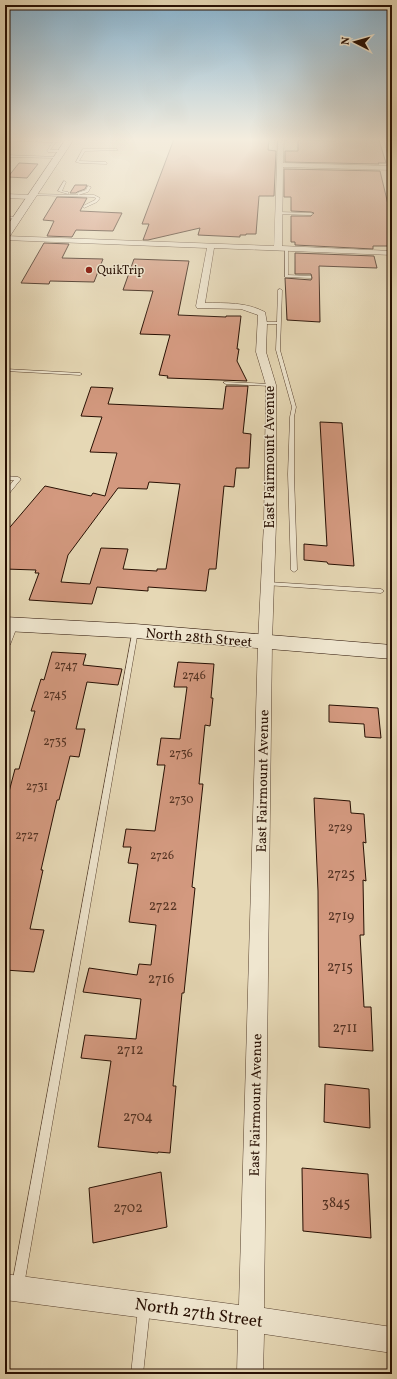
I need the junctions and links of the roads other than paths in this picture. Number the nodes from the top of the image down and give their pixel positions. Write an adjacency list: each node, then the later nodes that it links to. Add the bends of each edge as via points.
1 (27, 203): 8 (main road)
2 (91, 203): 4 (lane)
3 (279, 203): 5 (street)
4 (84, 207)
5 (279, 213): 6 (lane); 11 (street)
6 (311, 214)
7 (5, 218): 8 (lane)
8 (17, 218): 9 (main road)
9 (5, 237): 10 (street)
10 (211, 246): 11 (street); 16 (street, via 200,306 246,307 256,310)
11 (278, 249): 12 (street)
12 (286, 249): 13 (street); 14 (lane, via 286,276)
13 (392, 253)
14 (310, 277)
15 (280, 290): 16 (lane)
16 (271, 323): 20 (street, East Fairmount Avenue, via 261,352); 23 (lane, via 294,407)
17 (5, 370): 18 (lane)
18 (80, 374)
19 (226, 383): 20 (lane)
20 (271, 385): 24 (street, East Fairmount Avenue)
21 (5, 478): 22 (lane, via 18,479)
22 (5, 495)
23 (294, 570)
24 (268, 584): 25 (lane); 28 (street, East Fairmount Avenue)
25 (381, 591)
26 (7, 629): 27 (main road, North 28th Street)
27 (135, 631): 28 (main road, North 28th Street); 30 (lane)
28 (266, 642): 29 (main road, North 28th Street); 32 (street, East Fairmount Avenue)
29 (392, 652)
30 (11, 1288): 31 (street, North 27th Street)
31 (144, 1305): 32 (street, North 27th Street); 34 (lane)
32 (250, 1319): 33 (street, North 27th Street); 35 (street, East Fairmount Avenue)
33 (392, 1340)
34 (137, 1374)
35 (250, 1374)

